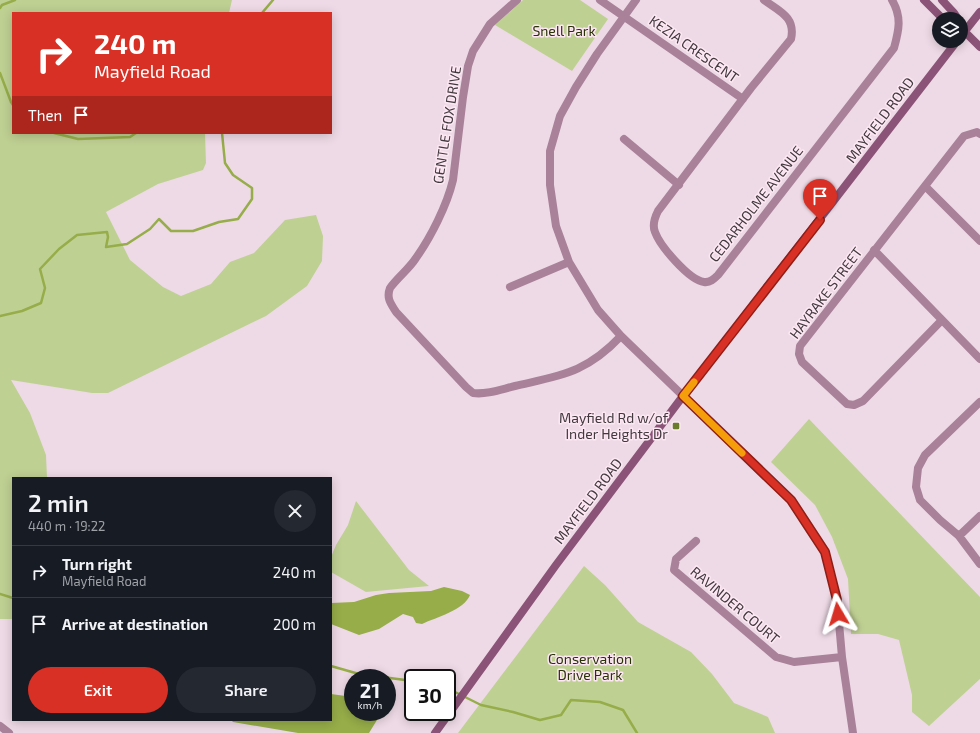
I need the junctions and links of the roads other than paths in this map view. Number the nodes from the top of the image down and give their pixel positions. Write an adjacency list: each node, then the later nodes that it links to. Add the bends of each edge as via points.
1 (517, 0): 26 (street, GENTLE FOX DRIVE, via 490,24 473,50 468,66 449,195 416,259 390,288 389,302 473,393 491,392 567,374 594,360)
2 (600, 0): 11 (street, KEZIA CRESCENT)
3 (636, 0): 11 (street)
4 (764, 0): 16 (street, KEZIA CRESCENT, via 784,14 792,24 793,31 791,39)
5 (892, 0): 19 (street, CEDARHOLME AVENUE, via 897,9 899,22 894,48 718,276 706,283 695,279 676,262 655,231 654,220 658,211)
6 (924, 0): 8 (main road)
7 (942, 0): 9 (main road)
8 (936, 12)
9 (953, 12)
10 (980, 12): 12 (main road)
11 (624, 16): 16 (street, KEZIA CRESCENT); 23 (street, via 597,54 560,116 550,151 550,185 556,226)
12 (968, 25)
13 (968, 36): 14 (main road)
14 (980, 47)
15 (952, 48): 28 (main road, MAYFIELD ROAD)
16 (743, 99): 19 (street, CEDARHOLME AVENUE)
17 (980, 134): 20 (street, HAYRAKE STREET, via 977,132 964,136)
18 (624, 139): 19 (street)
19 (679, 184)
20 (925, 186): 21 (street); 22 (street, HAYRAKE STREET)
21 (980, 241)
22 (874, 250): 25 (street); 25 (street, HAYRAKE STREET, via 800,346 802,362 847,404 854,405 863,401)
23 (569, 262): 24 (street); 26 (street, via 598,310)
24 (510, 287)
25 (942, 320): 27 (street)
26 (621, 336): 28 (street)
27 (980, 359)
28 (683, 396): 34 (street, via 791,500 825,552 837,600); 37 (main road, MAYFIELD ROAD, via 556,565)
29 (980, 402): 31 (street, via 925,455 918,468 916,487 920,500)
30 (980, 516): 31 (street)
31 (959, 536): 33 (street)
32 (696, 541): 34 (street, RAVINDER COURT, via 676,559 674,570 776,657 794,662)
33 (980, 564)
34 (842, 657): 38 (street)
35 (0, 726): 36 (street)
36 (8, 733)
37 (435, 733)
38 (853, 733)

